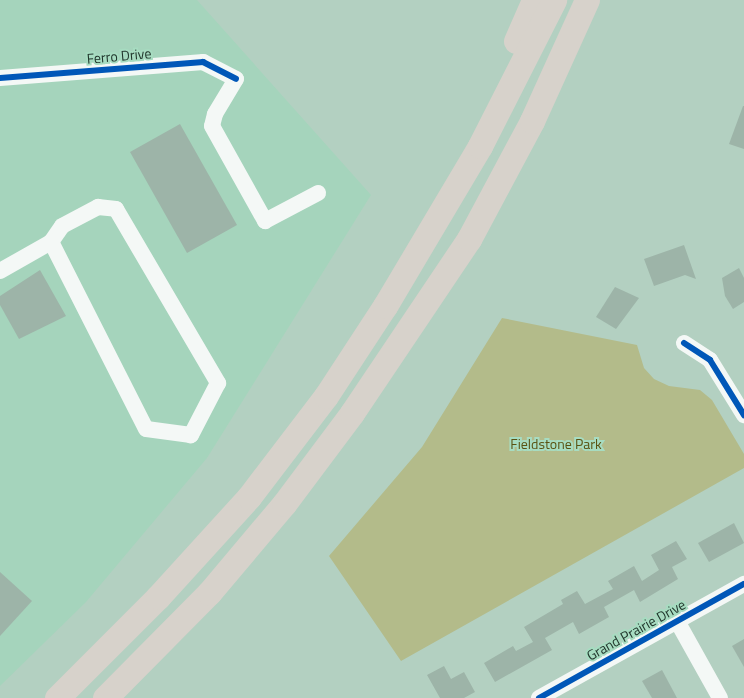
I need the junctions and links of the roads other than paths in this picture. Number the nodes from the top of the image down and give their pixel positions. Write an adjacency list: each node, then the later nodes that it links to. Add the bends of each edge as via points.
1 (534, 0): 6 (highway)
2 (554, 0): 6 (highway, via 480,146)
3 (587, 0): 14 (highway, via 532,121 469,239 352,413 284,504 209,593)
4 (0, 78): 5 (street, Ferro Drive, via 203,62 236,79 215,114 212,126 265,221)
5 (318, 193)
6 (442, 211): 13 (highway, via 326,396 249,498 158,597)
7 (51, 242): 7 (street, via 146,429 190,434 218,383 116,208 98,207 62,226); 8 (street)
8 (0, 271)
9 (684, 344): 10 (street, via 710,360)
10 (744, 415)
11 (744, 584): 12 (street, Grand Prairie Drive)
12 (677, 621): 15 (street, Grand Prairie Drive); 16 (street)
13 (57, 698)
14 (106, 698)
15 (540, 698)
16 (720, 698)

